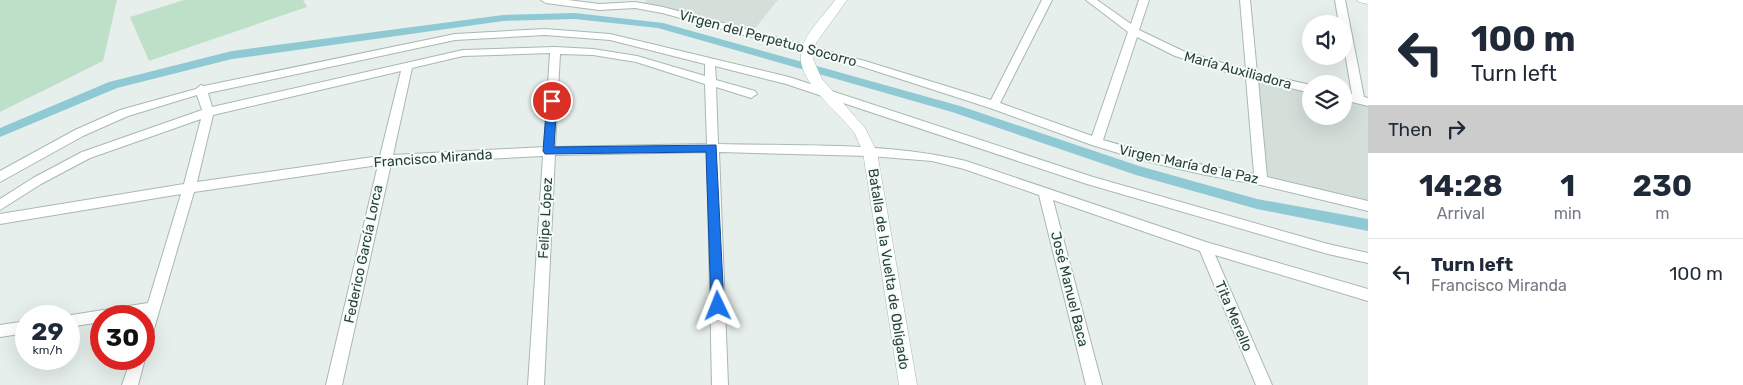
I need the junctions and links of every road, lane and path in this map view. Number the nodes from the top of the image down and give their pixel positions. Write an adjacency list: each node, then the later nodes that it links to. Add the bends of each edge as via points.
1 (546, 0): 9 (street, Virgen del Perpetuo Socorro)
2 (841, 0): 14 (street)
3 (1047, 0): 27 (street)
4 (1091, 0): 12 (street, María Auxiliadora)
5 (1144, 0): 12 (street)
6 (1246, 0): 19 (street)
7 (1340, 0): 26 (street)
8 (1363, 0): 10 (street)
9 (560, 1): 11 (street, Virgen del Perpetuo Socorro, via 599,6)
10 (1368, 1)
11 (639, 2): 14 (street, Virgen del Perpetuo Socorro)
12 (1134, 31): 19 (street, María Auxiliadora, via 1188,58); 29 (street)
13 (467, 36): 16 (street); 17 (street, via 575,32 610,37); 23 (street, via 415,44)
14 (808, 48): 21 (street, Virgen del Perpetuo Socorro); 24 (street, Batalla de la Vuelta de Obligado, via 809,67)
15 (556, 50): 16 (street); 20 (street, via 636,59); 31 (street, Felipe López)
16 (463, 53): 18 (street)
17 (710, 62): 20 (street); 24 (street)
18 (407, 66): 28 (street); 33 (street, Federico García Lorca)
19 (1251, 75): 22 (street, María Auxiliadora); 35 (street)
20 (711, 81): 25 (street); 30 (street)
21 (929, 84): 27 (street, Virgen María de la Paz)
22 (1302, 87)
23 (201, 90): 28 (street); 34 (street, via 115,117)
24 (826, 93): 32 (street, Batalla de la Vuelta de Obligado, via 860,132); 42 (street, via 1090,181)
25 (751, 94)
26 (1364, 101)
27 (994, 105): 29 (street, Virgen María de la Paz)
28 (208, 112): 36 (street); 38 (street, via 86,155)
29 (1096, 142): 35 (street, Virgen María de la Paz, via 1201,170)
30 (712, 148): 31 (street, Francisco Miranda); 32 (street, Francisco Miranda); 51 (street)
31 (548, 151): 33 (street, Francisco Miranda); 50 (street, Felipe López)
32 (870, 152): 37 (street, Francisco Miranda, via 932,157); 52 (street, Batalla de la Vuelta de Obligado)
33 (384, 160): 36 (street, Francisco Miranda); 49 (street, Federico García Lorca)
34 (0, 176)
35 (1261, 180): 39 (street, Virgen María de la Paz)
36 (189, 188): 40 (street, Francisco Miranda); 44 (street)
37 (1045, 192): 41 (street, Francisco Miranda); 53 (street, José Manuel Baca)
38 (0, 205)
39 (1368, 206)
40 (0, 219)
41 (1204, 247): 43 (street, Francisco Miranda); 54 (street, Tita Merello)
42 (1368, 258)
43 (1368, 295)
44 (154, 305)
45 (15, 329): 46 (street)
46 (0, 331)
47 (135, 370): 48 (street)
48 (130, 385)
49 (334, 385)
50 (536, 385)
51 (720, 385)
52 (908, 385)
53 (1094, 385)
54 (1264, 385)

